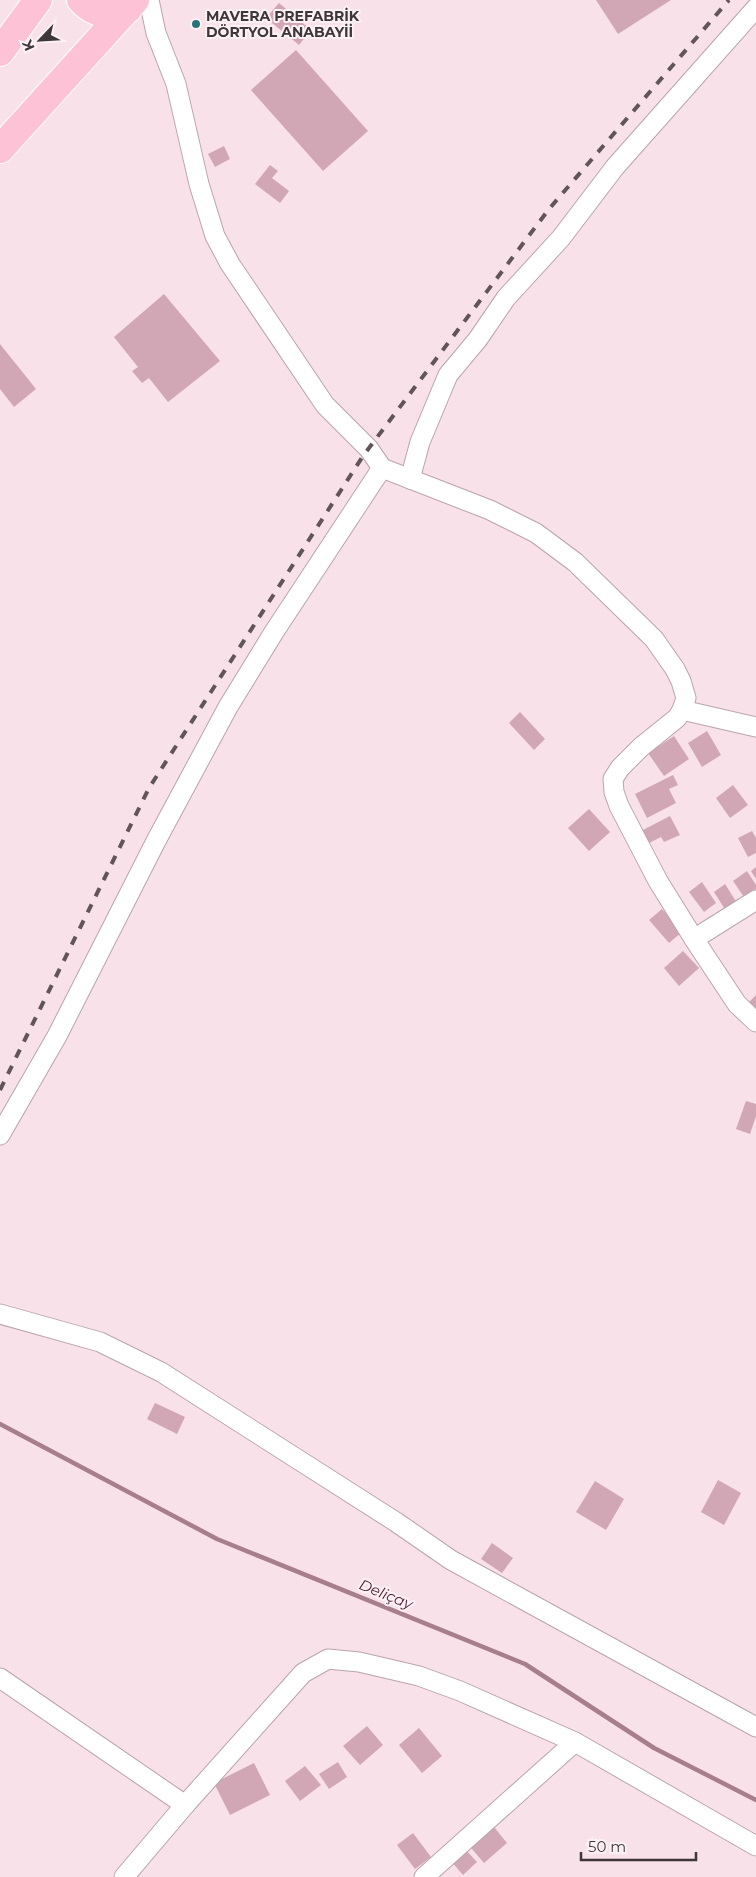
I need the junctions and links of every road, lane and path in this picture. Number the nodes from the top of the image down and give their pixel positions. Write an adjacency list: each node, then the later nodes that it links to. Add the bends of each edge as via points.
1 (38, 0): 5 (highway)
2 (81, 0): 3 (highway, via 89,8 104,14)
3 (138, 3): 6 (highway); 7 (street, via 156,33 176,84 199,184 215,236 230,264 325,405 369,449)
4 (756, 8): 8 (street, via 615,167 561,238 506,298 448,375 420,442)
5 (0, 52)
6 (0, 149)
7 (382, 468): 8 (street); 14 (street, via 228,707 156,840 57,1036)
8 (410, 479): 9 (street, via 490,510 536,533 575,562 654,639 681,681 686,698)
9 (682, 710): 10 (street); 12 (street, via 665,729 641,746 613,779 618,806)
10 (756, 727)
11 (756, 900): 12 (street)
12 (694, 939): 13 (street, via 737,1004)
13 (756, 1022)
14 (0, 1135)
15 (0, 1314): 17 (street, via 100,1342 161,1372 451,1560)
16 (0, 1678): 19 (street)
17 (756, 1727)
18 (575, 1742): 19 (street, via 419,1676 359,1662 328,1659 304,1673); 20 (street); 22 (street)
19 (185, 1805): 21 (street)
20 (756, 1846)
21 (124, 1877)
22 (424, 1877)

